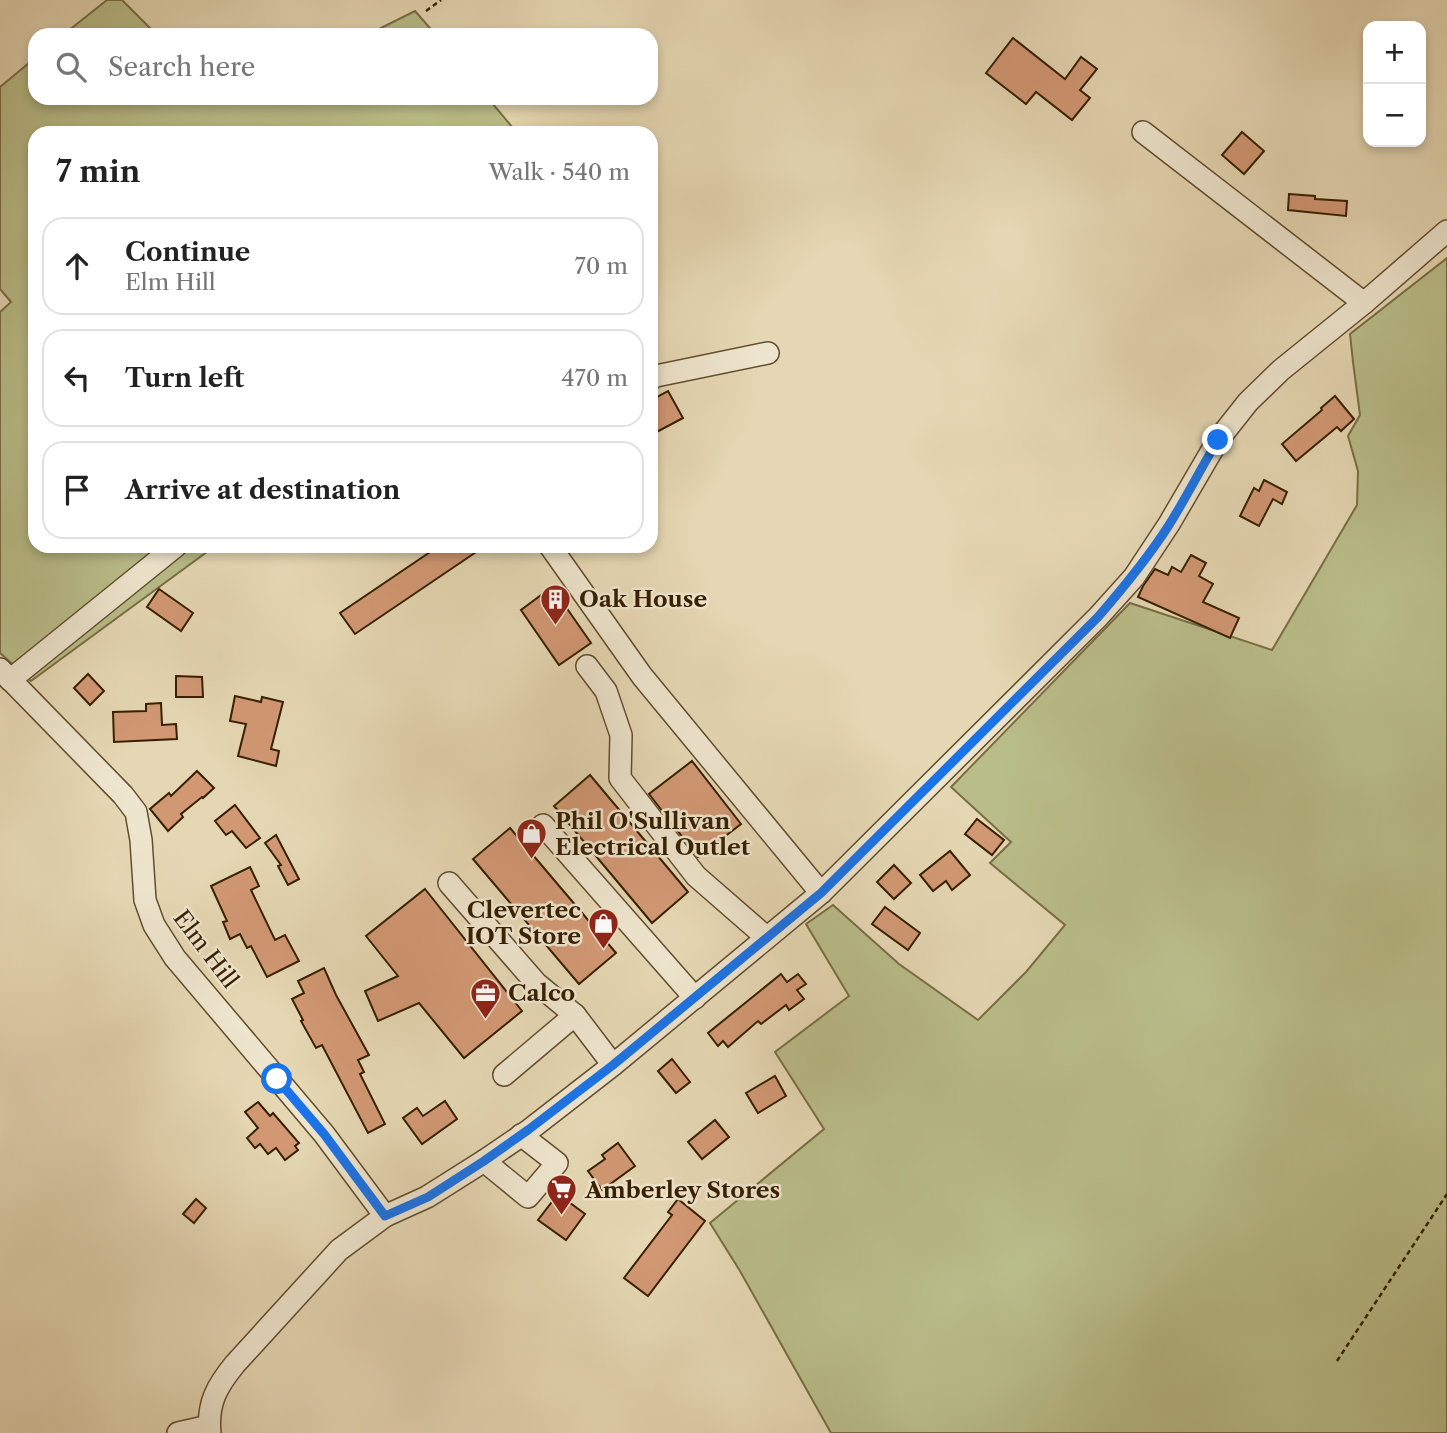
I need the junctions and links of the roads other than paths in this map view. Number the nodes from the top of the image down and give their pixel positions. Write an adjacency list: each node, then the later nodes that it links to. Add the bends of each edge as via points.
1 (1143, 132): 3 (street)
2 (1447, 231): 3 (street)
3 (1364, 303): 12 (street, via 1248,401 1218,440 1134,577)
4 (768, 353): 5 (street)
5 (658, 376)
6 (167, 553): 9 (street)
7 (555, 553): 12 (street, via 642,676)
8 (587, 666): 13 (street, via 606,691 621,735 620,778 696,876)
9 (5, 675): 20 (street, Elm Hill, via 136,812 145,900 154,925 175,958 324,1134)
10 (543, 825): 14 (street)
11 (449, 883): 15 (street, via 536,983)
12 (821, 893): 13 (street)
13 (766, 937): 14 (street)
14 (695, 998): 16 (street)
15 (575, 1015): 16 (street); 17 (street)
16 (613, 1065): 18 (street)
17 (504, 1075)
18 (521, 1136): 19 (street); 19 (street, via 557,1163 528,1197)
19 (484, 1161): 20 (street, via 428,1197)
20 (385, 1216): 21 (street, via 339,1250 235,1364 213,1399)
21 (209, 1430): 22 (street)
22 (178, 1433)

